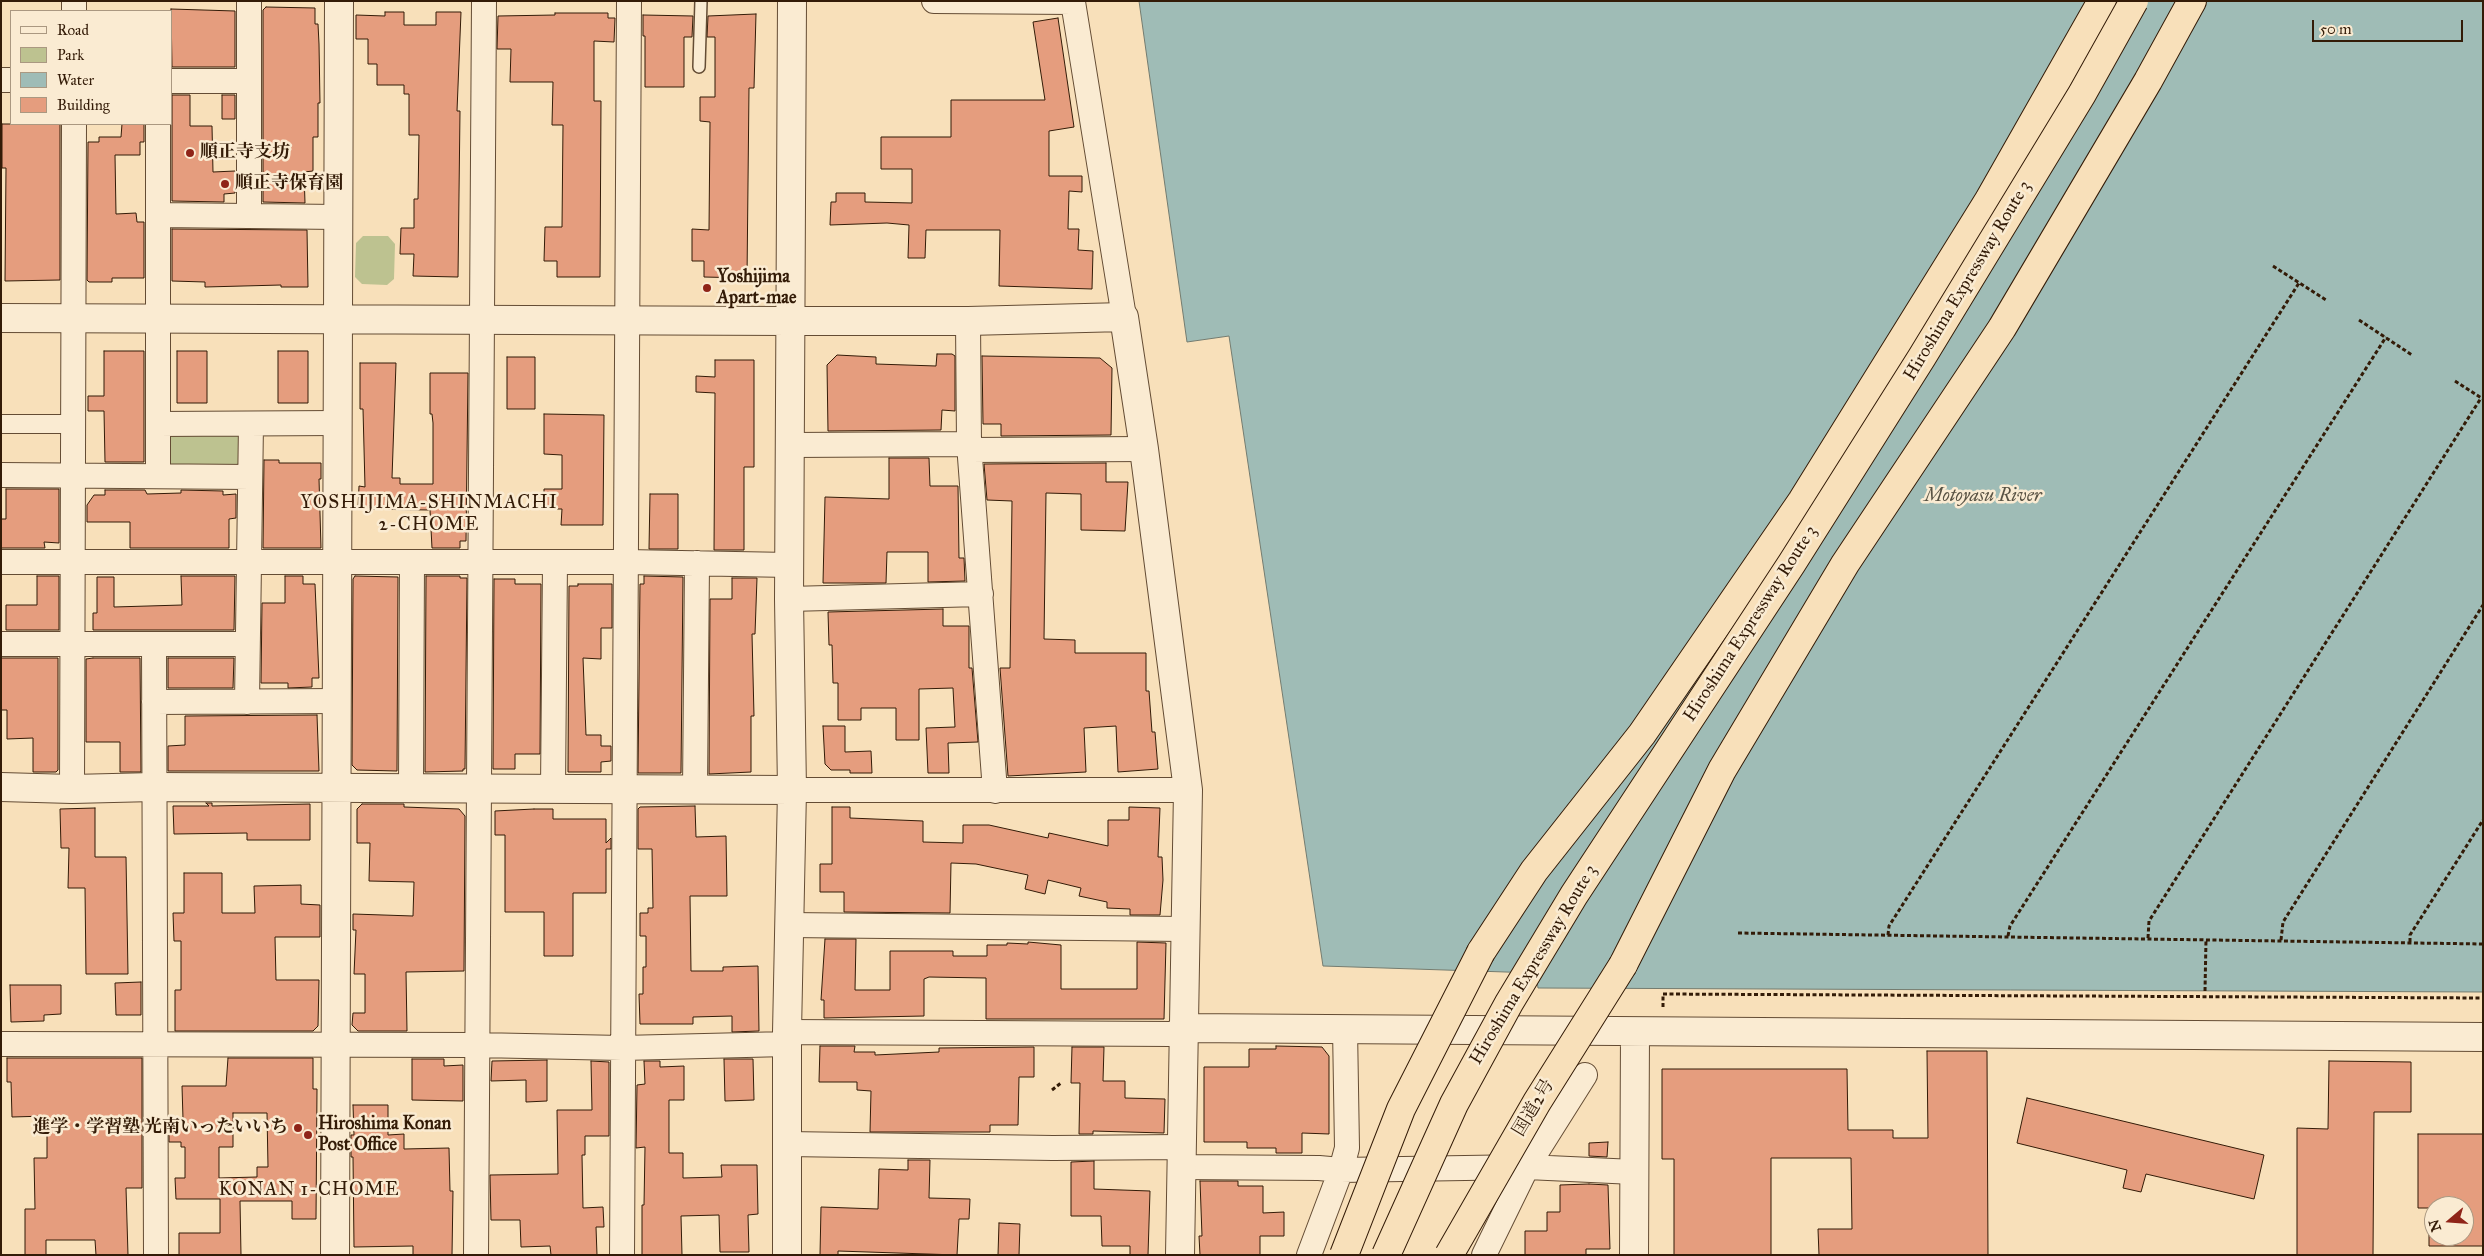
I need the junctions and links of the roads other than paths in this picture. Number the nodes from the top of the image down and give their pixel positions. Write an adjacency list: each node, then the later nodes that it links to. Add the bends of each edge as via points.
1 (249, 1): 13 (street)
2 (339, 1): 18 (street)
3 (484, 1): 24 (street)
4 (629, 1): 25 (street)
5 (701, 1): 11 (lane)
6 (792, 1): 26 (street)
7 (934, 1): 19 (street, via 1072,2)
8 (2102, 1): 96 (highway, bridge, via 1989,200 1802,501 1642,734 1534,871 1481,952 1401,1109)
9 (2134, 1): 97 (highway, Hiroshima Expressway Route 3, bridge, via 2082,94 1922,357 1786,572 1579,887 1509,1003 1454,1104)
10 (2192, 1): 98 (highway, 国道2号, bridge, via 2002,328 1845,564 1722,770 1623,965 1536,1102)
11 (700, 67)
12 (172, 81): 13 (street)
13 (249, 81): 17 (street)
14 (74, 125): 21 (street)
15 (158, 125): 16 (street)
16 (158, 215): 17 (street); 22 (street)
17 (249, 216): 18 (street)
18 (338, 217): 23 (street)
19 (1124, 317): 27 (street); 35 (street)
20 (1, 318): 21 (street)
21 (73, 318): 22 (street); 29 (street)
22 (159, 318): 23 (street); 30 (street)
23 (338, 320): 24 (street); 32 (street)
24 (482, 320): 25 (street); 45 (street)
25 (628, 321): 26 (street); 47 (street)
26 (790, 321): 27 (street); 33 (street)
27 (968, 321): 34 (street)
28 (1, 424): 29 (street)
29 (73, 424): 37 (street)
30 (158, 424): 31 (street); 38 (street)
31 (251, 424): 32 (street); 39 (street)
32 (338, 424): 43 (street)
33 (791, 445): 34 (street); 49 (street)
34 (970, 447): 35 (street); 50 (street)
35 (1144, 449): 69 (street)
36 (1, 475): 37 (street)
37 (73, 475): 38 (street); 41 (street)
38 (158, 476): 39 (street)
39 (250, 477): 42 (street)
40 (1, 562): 41 (street)
41 (73, 562): 42 (street); 53 (street)
42 (249, 562): 43 (street); 55 (street)
43 (337, 562): 44 (street); 56 (street)
44 (412, 562): 45 (street); 62 (street)
45 (480, 562): 46 (street); 64 (street)
46 (555, 562): 47 (street); 65 (street)
47 (626, 562): 48 (street); 66 (street)
48 (697, 563): 49 (street); 67 (street)
49 (790, 565): 51 (street)
50 (981, 594): 51 (street); 70 (street)
51 (789, 599): 68 (street)
52 (1, 644): 53 (street)
53 (72, 644): 54 (street); 63 (street)
54 (154, 644): 55 (street); 57 (street)
55 (247, 644): 58 (street)
56 (337, 701): 58 (street); 61 (street)
57 (154, 702): 58 (street); 60 (street)
58 (247, 702)
59 (1, 787): 63 (street)
60 (154, 787): 61 (street); 63 (street); 79 (street)
61 (336, 788): 62 (street); 80 (street)
62 (411, 788): 64 (street)
63 (72, 789)
64 (479, 789): 65 (street); 81 (street)
65 (553, 789): 66 (street)
66 (625, 789): 67 (street); 82 (street)
67 (695, 790): 68 (street)
68 (792, 790): 70 (street); 71 (street)
69 (1188, 790): 70 (street); 72 (street)
70 (995, 791)
71 (788, 925): 72 (street); 77 (street)
72 (1185, 929): 73 (street)
73 (1183, 1028): 74 (street); 77 (street, via 1172,1034); 85 (street)
74 (1345, 1028): 75 (street); 87 (street, via 1347,1148)
75 (1635, 1033): 76 (street); 88 (street)
76 (2483, 1037)
77 (787, 1038): 82 (street); 84 (street)
78 (1, 1044): 79 (street)
79 (155, 1044): 80 (street); 89 (street)
80 (335, 1045): 81 (street); 90 (street)
81 (478, 1045): 82 (street); 91 (street)
82 (622, 1048): 92 (street)
83 (1585, 1075): 86 (street)
84 (786, 1144): 85 (street, via 1052,1148); 93 (street)
85 (1181, 1157): 87 (street); 94 (street)
86 (1528, 1167): 87 (street); 88 (street); 99 (street)
87 (1341, 1170): 95 (street)
88 (1634, 1172): 100 (street)
89 (156, 1255)
90 (334, 1255)
91 (476, 1255)
92 (622, 1255)
93 (787, 1255)
94 (1180, 1255)
95 (1309, 1255)
96 (1344, 1255)
97 (1386, 1255)
98 (1449, 1255)
99 (1484, 1255)
100 (1634, 1255)

